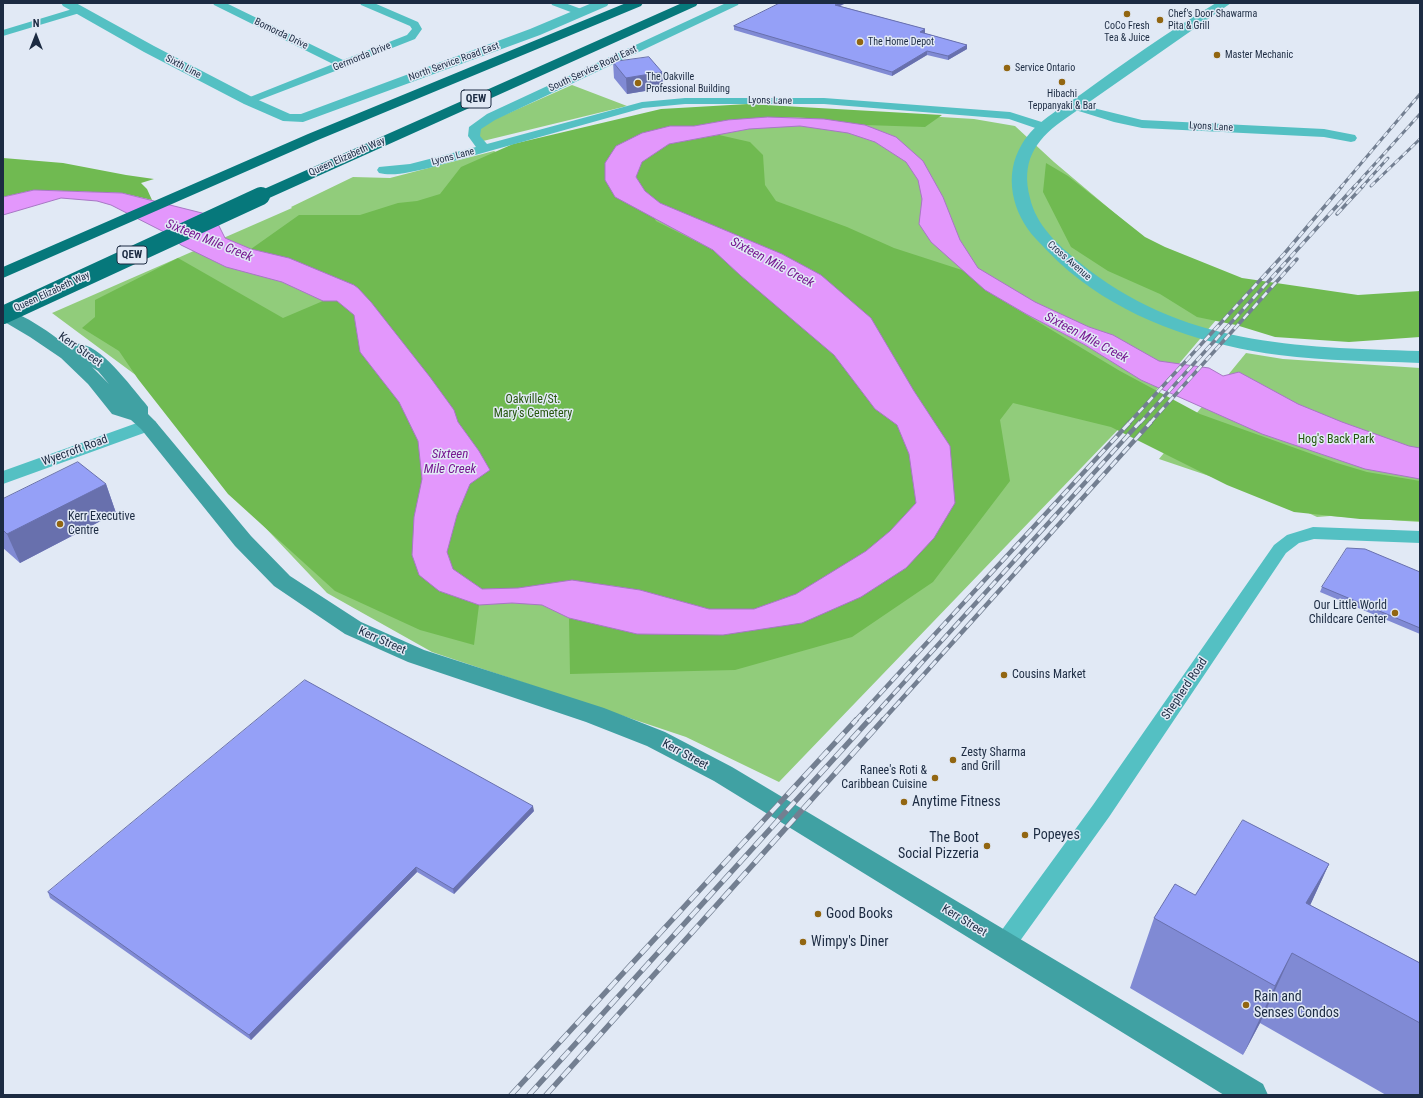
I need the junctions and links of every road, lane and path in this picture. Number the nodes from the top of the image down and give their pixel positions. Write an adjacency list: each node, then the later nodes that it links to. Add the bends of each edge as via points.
1 (66, 3): 11 (street, Sixth Line)
2 (218, 3): 14 (street, Bomorda Drive)
3 (365, 3): 14 (street, Germorda Drive, via 414,24 417,29 411,37)
4 (556, 3): 12 (street)
5 (603, 3): 12 (street, North Service Road East)
6 (637, 3): 22 (highway, QEW, via 216,179)
7 (692, 3): 24 (highway, Queen Elizabeth Way / QEW, bridge)
8 (734, 3): 20 (street, South Service Road East, via 491,117 475,127 474,136)
9 (1225, 3): 16 (street, Cross Avenue)
10 (95, 5): 11 (street)
11 (79, 10): 13 (street); 15 (street, Sixth Line)
12 (580, 12): 17 (street, North Service Road East, via 535,32)
13 (3, 34)
14 (344, 65): 15 (street, Germorda Drive)
15 (249, 101): 17 (street, Sixth Line, via 288,118)
16 (1073, 106): 18 (street, Cross Avenue); 19 (street, Lyons Lane, via 1142,124 1324,133)
17 (303, 118)
18 (1044, 127): 20 (street, Lyons Lane, via 1010,116 824,101 685,101 642,105); 25 (street, Cross Avenue, via 1029,144 1019,172 1019,189 1026,212 1050,245 1100,286 1126,302 1169,321 1249,344 1296,351)
19 (1351, 138)
20 (484, 149): 21 (street, Lyons Lane, via 410,168)
21 (383, 170)
22 (3, 273)
23 (3, 302): 26 (main road, Kerr Street, via 40,322 105,367 138,407)
24 (3, 314): 26 (main road, Kerr Street, via 30,328 72,357 98,382 119,410)
25 (1411, 357)
26 (143, 420): 27 (street, Wyecroft Road); 29 (main road, Kerr Street, via 243,541 282,582 353,628 416,656 594,715 656,739 723,774)
27 (3, 478)
28 (1420, 537): 29 (street, Shepherd Road, via 1313,533 1293,539 1280,549 1106,805)
29 (1004, 946): 30 (main road, Kerr Street)
30 (1252, 1095)

